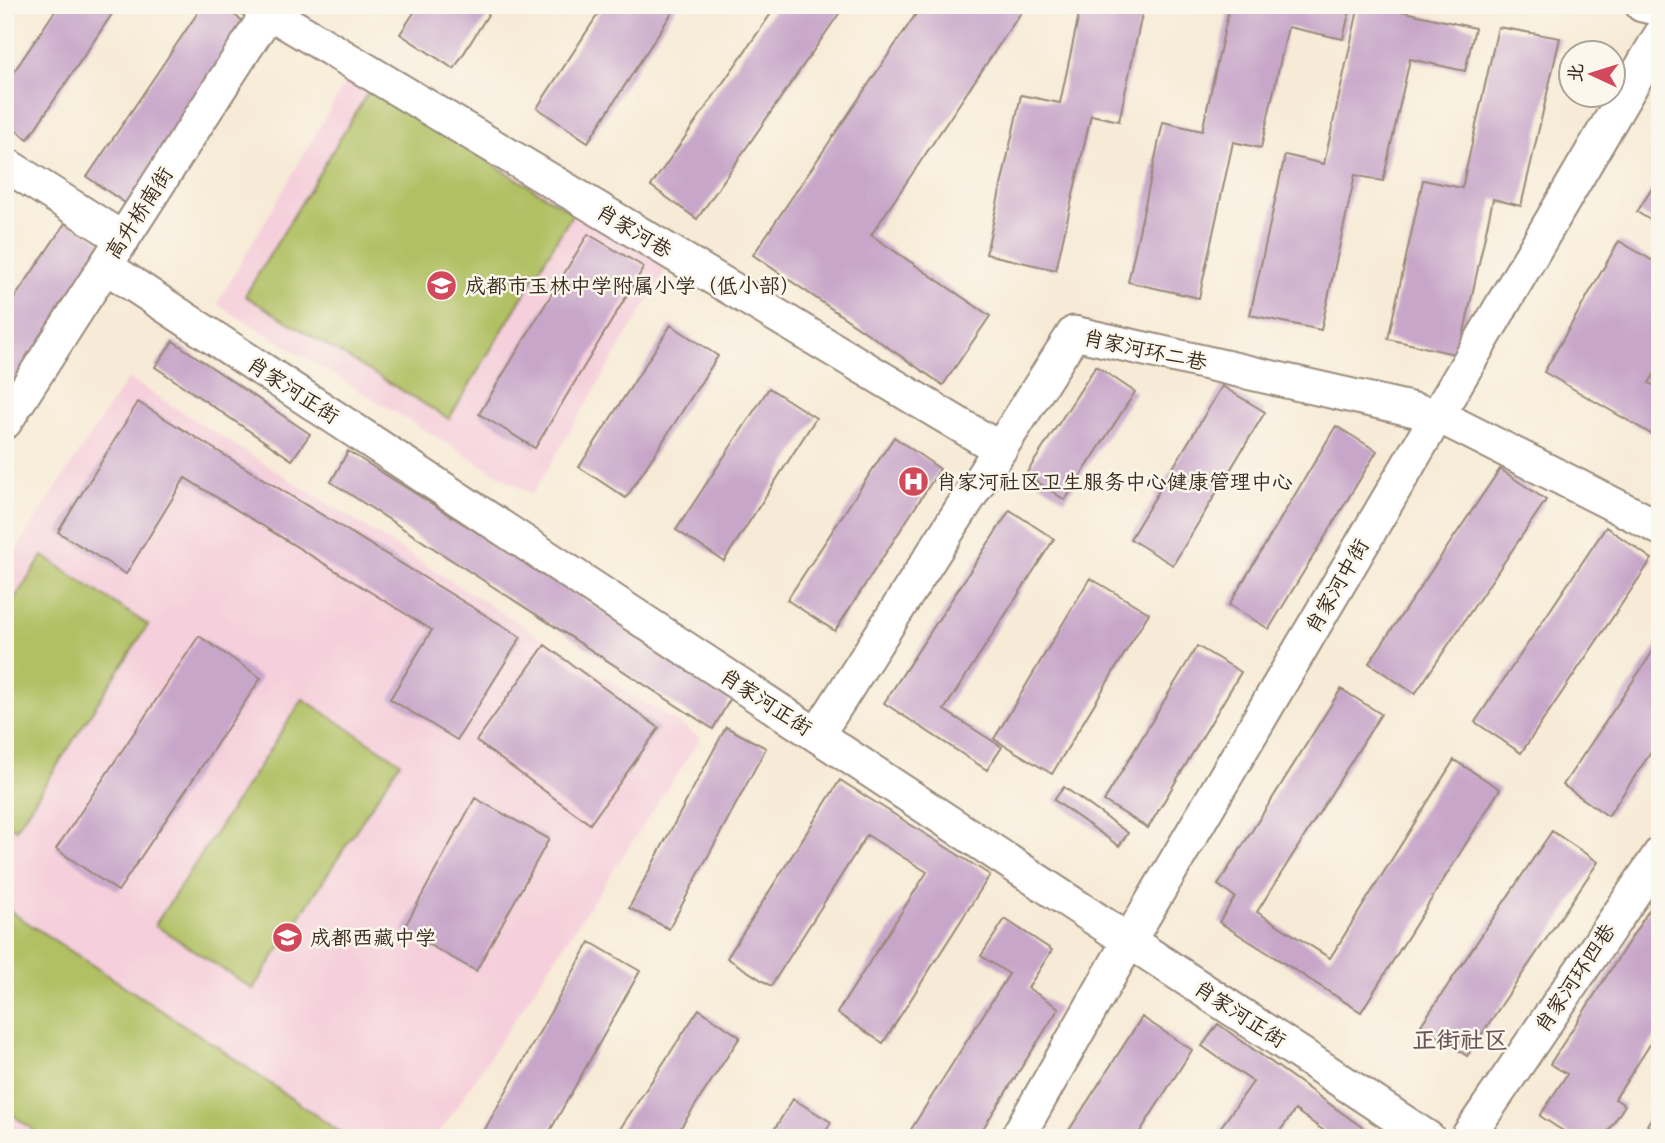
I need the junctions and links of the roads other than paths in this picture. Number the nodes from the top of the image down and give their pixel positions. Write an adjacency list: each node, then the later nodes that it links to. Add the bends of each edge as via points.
1 (1642, 5): 3 (street)
2 (266, 8): 6 (street, 高升桥南街); 10 (street, 肖家河巷)
3 (1660, 9)
4 (1660, 36): 8 (street, 肖家河中街)
5 (5, 164): 6 (street)
6 (123, 239): 7 (street, 高升桥南街)
7 (105, 266): 9 (street, 高升桥南街); 12 (street, 肖家河正街)
8 (1437, 415): 10 (street, 肖家河环二巷, via 1074,334); 11 (street, 肖家河环二巷); 14 (street, 肖家河中街)
9 (5, 422)
10 (1000, 449): 12 (street, 肖家河环二巷)
11 (1660, 528)
12 (817, 735): 14 (street, 肖家河正街)
13 (1660, 854): 17 (street, 肖家河环四巷)
14 (1129, 941): 15 (street, 肖家河中街); 16 (street, 肖家河正街)
15 (1017, 1138)
16 (1428, 1138)
17 (1467, 1138)

